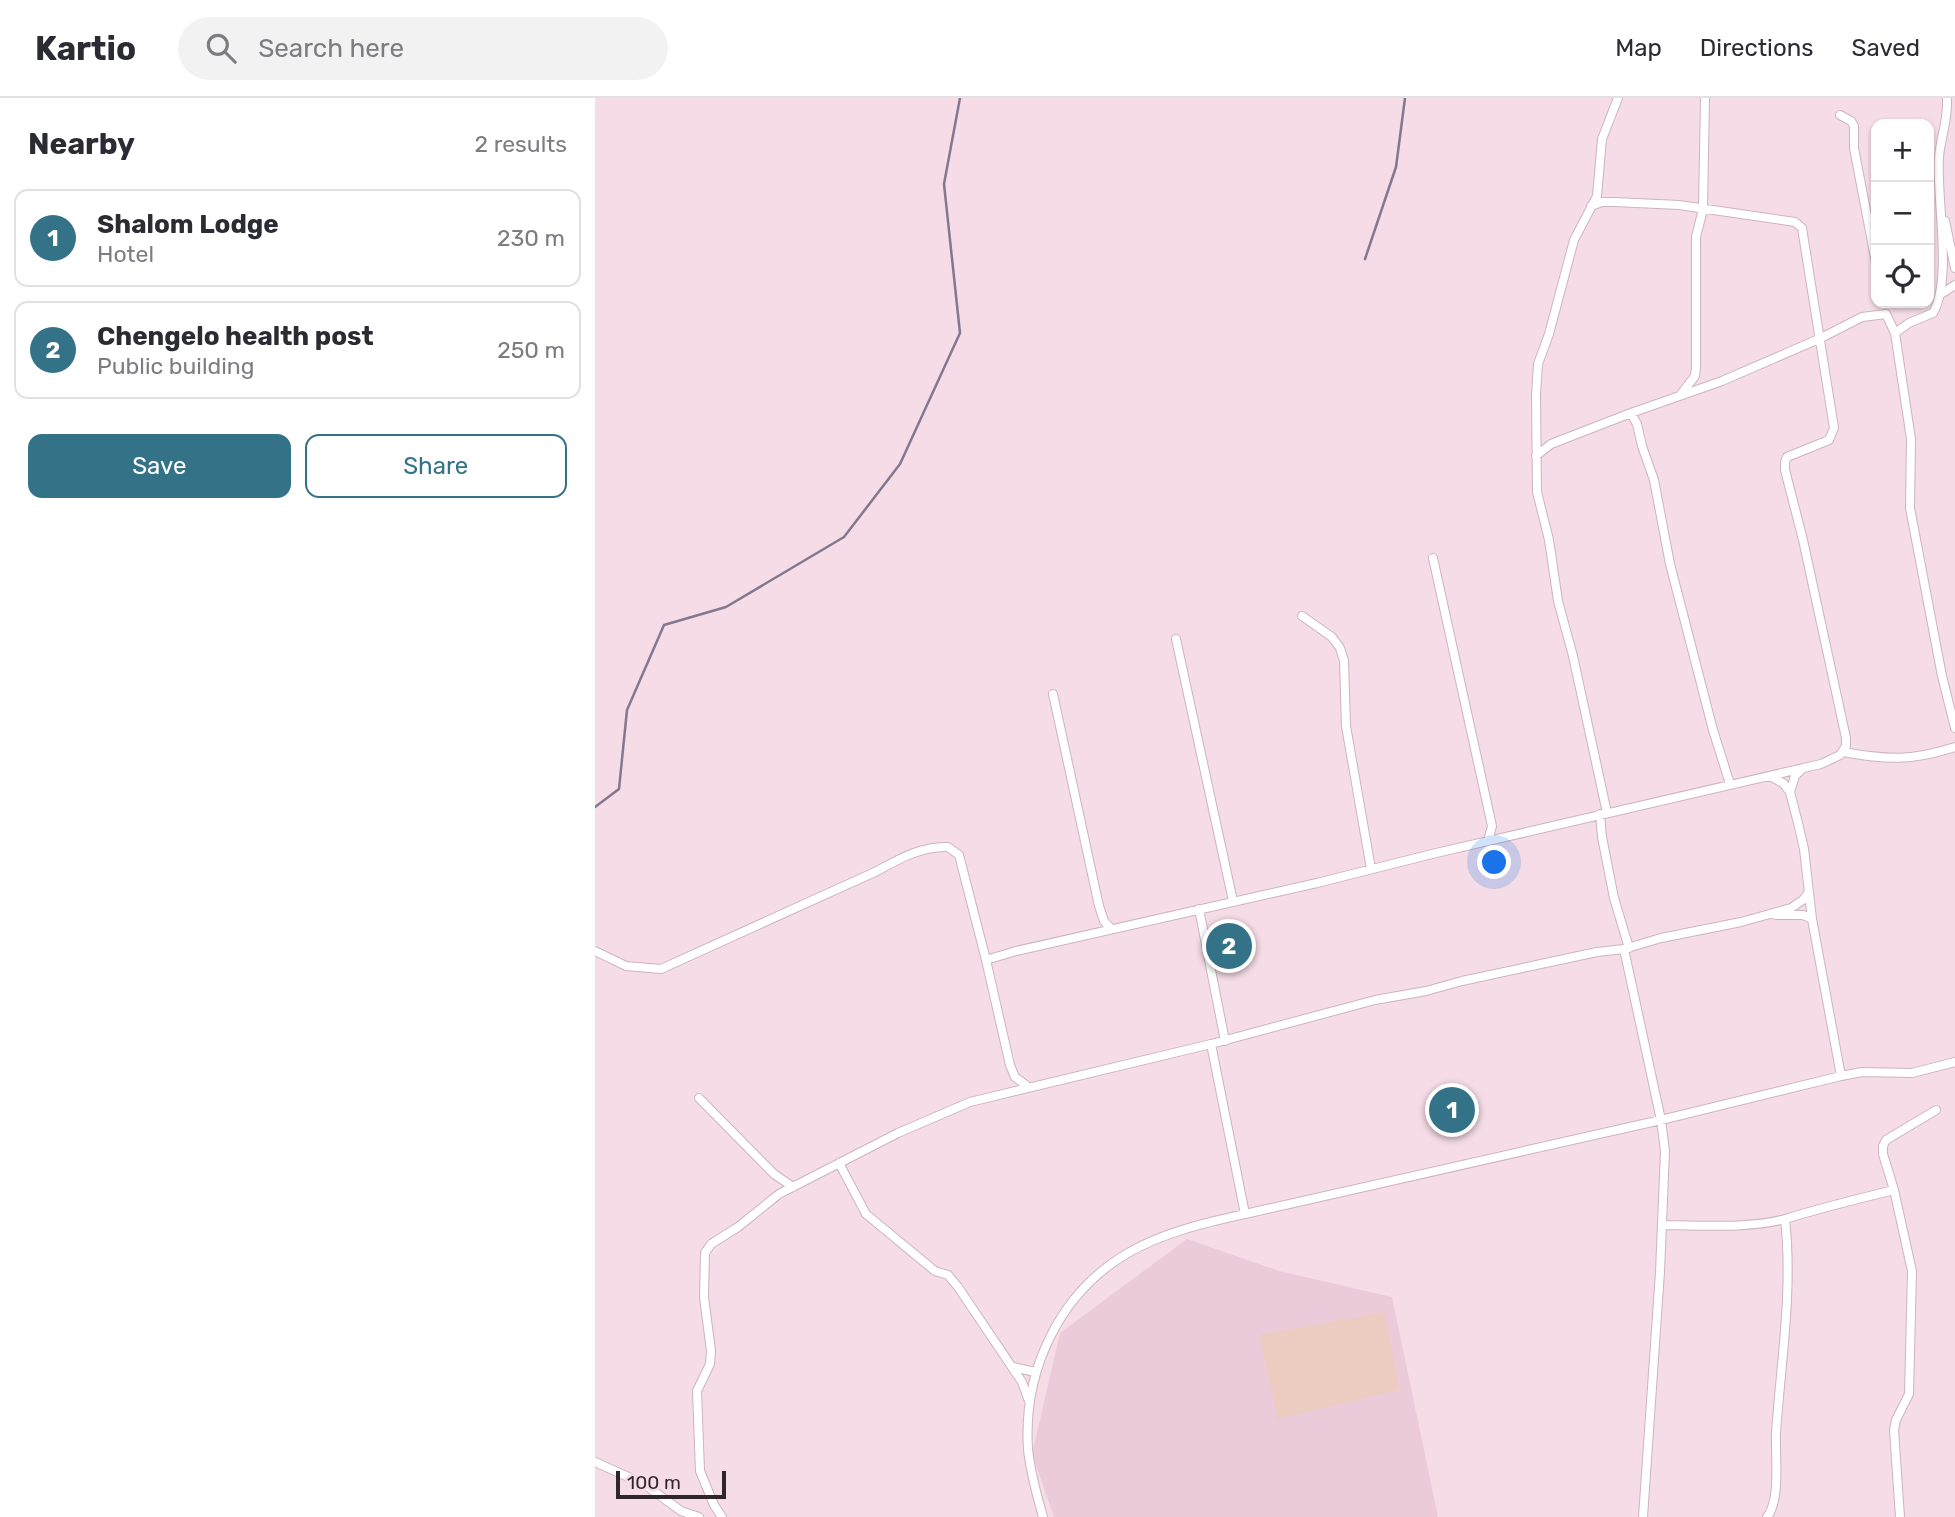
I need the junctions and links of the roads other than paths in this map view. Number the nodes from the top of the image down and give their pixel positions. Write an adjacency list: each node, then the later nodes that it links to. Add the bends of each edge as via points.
1 (1618, 98): 5 (street, via 1602,139)
2 (1706, 98): 8 (street)
3 (1947, 98): 9 (street, via 1939,159)
4 (1840, 116): 10 (street, via 1854,126)
5 (1599, 187): 6 (street); 7 (street)
6 (1615, 202): 7 (street); 8 (street)
7 (1591, 206): 26 (street, via 1574,240 1538,364)
8 (1703, 209): 16 (street, via 1800,224); 20 (street, via 1696,237)
9 (1942, 216): 11 (street); 13 (street)
10 (1873, 245)
11 (1955, 268)
12 (1955, 285): 13 (street)
13 (1941, 294): 18 (street, via 1933,313)
14 (1885, 308): 15 (street)
15 (1886, 314): 17 (street, via 1862,317); 18 (street)
16 (1819, 325): 17 (street); 19 (street)
17 (1832, 333): 19 (street)
18 (1895, 333): 33 (street, via 1911,439 1910,508)
19 (1821, 338): 21 (street); 35 (street, via 1835,428 1821,443 1793,452 1784,462 1846,738)
20 (1695, 376): 21 (street); 22 (street)
21 (1705, 387): 22 (street)
22 (1680, 396): 23 (street)
23 (1643, 408): 24 (street); 25 (street)
24 (1630, 412): 25 (street); 27 (street)
25 (1637, 424): 38 (street)
26 (1537, 436): 27 (street); 28 (street)
27 (1552, 444): 28 (street)
28 (1537, 456): 40 (street, via 1537,492)
29 (1433, 558): 41 (street)
30 (1302, 616): 44 (street, via 1332,636 1344,661 1346,726)
31 (1176, 639): 46 (street)
32 (1053, 694): 50 (street, via 1099,906)
33 (1955, 728)
34 (1955, 747): 35 (street, via 1903,760)
35 (1843, 752): 36 (street, via 1835,759)
36 (1803, 768): 37 (street); 39 (street)
37 (1768, 776): 38 (street); 39 (street)
38 (1730, 784): 40 (street)
39 (1790, 792): 45 (street)
40 (1603, 813): 42 (street); 51 (street)
41 (1492, 825): 42 (street); 43 (street)
42 (1505, 837): 43 (street)
43 (1489, 841): 44 (street)
44 (1371, 869): 46 (street)
45 (1809, 892): 48 (street, via 1797,905); 49 (street)
46 (1233, 901): 47 (street)
47 (1199, 909): 50 (street); 54 (street)
48 (1766, 915): 49 (street); 51 (street)
49 (1812, 919): 57 (street)
50 (1111, 929): 53 (street)
51 (1626, 948): 54 (street, via 1375,1000); 61 (street)
52 (595, 951): 53 (street, via 626,966 661,969 908,855 941,846 959,855)
53 (986, 960): 58 (street, via 1010,1065 1015,1077)
54 (1225, 1041): 55 (street)
55 (1211, 1044): 58 (street); 65 (street)
56 (1955, 1062): 57 (street, via 1912,1073)
57 (1841, 1076): 61 (street)
58 (1027, 1086): 62 (street, via 970,1102)
59 (699, 1098): 63 (street, via 774,1174)
60 (1936, 1110): 64 (street, via 1886,1140 1883,1154)
61 (1661, 1120): 65 (street); 67 (street, via 1665,1152)
62 (839, 1163): 63 (street); 68 (street, via 866,1214 935,1271 948,1275)
63 (793, 1187): 73 (street, via 711,1244 705,1253 704,1297 711,1351 697,1391 700,1471)
64 (1894, 1190): 66 (street); 77 (street, via 1912,1271 1909,1394 1894,1430)
65 (1245, 1214): 69 (street, via 1189,1227 1107,1268 1058,1321)
66 (1785, 1219): 67 (street); 76 (street, via 1788,1282 1775,1500)
67 (1662, 1225): 75 (street)
68 (1013, 1367): 69 (street); 70 (street)
69 (1035, 1372): 70 (street)
70 (1029, 1402): 74 (street, via 1028,1450)
71 (595, 1462): 72 (street)
72 (699, 1517)
73 (722, 1517)
74 (1044, 1517)
75 (1643, 1517)
76 (1767, 1517)
77 (1900, 1517)

